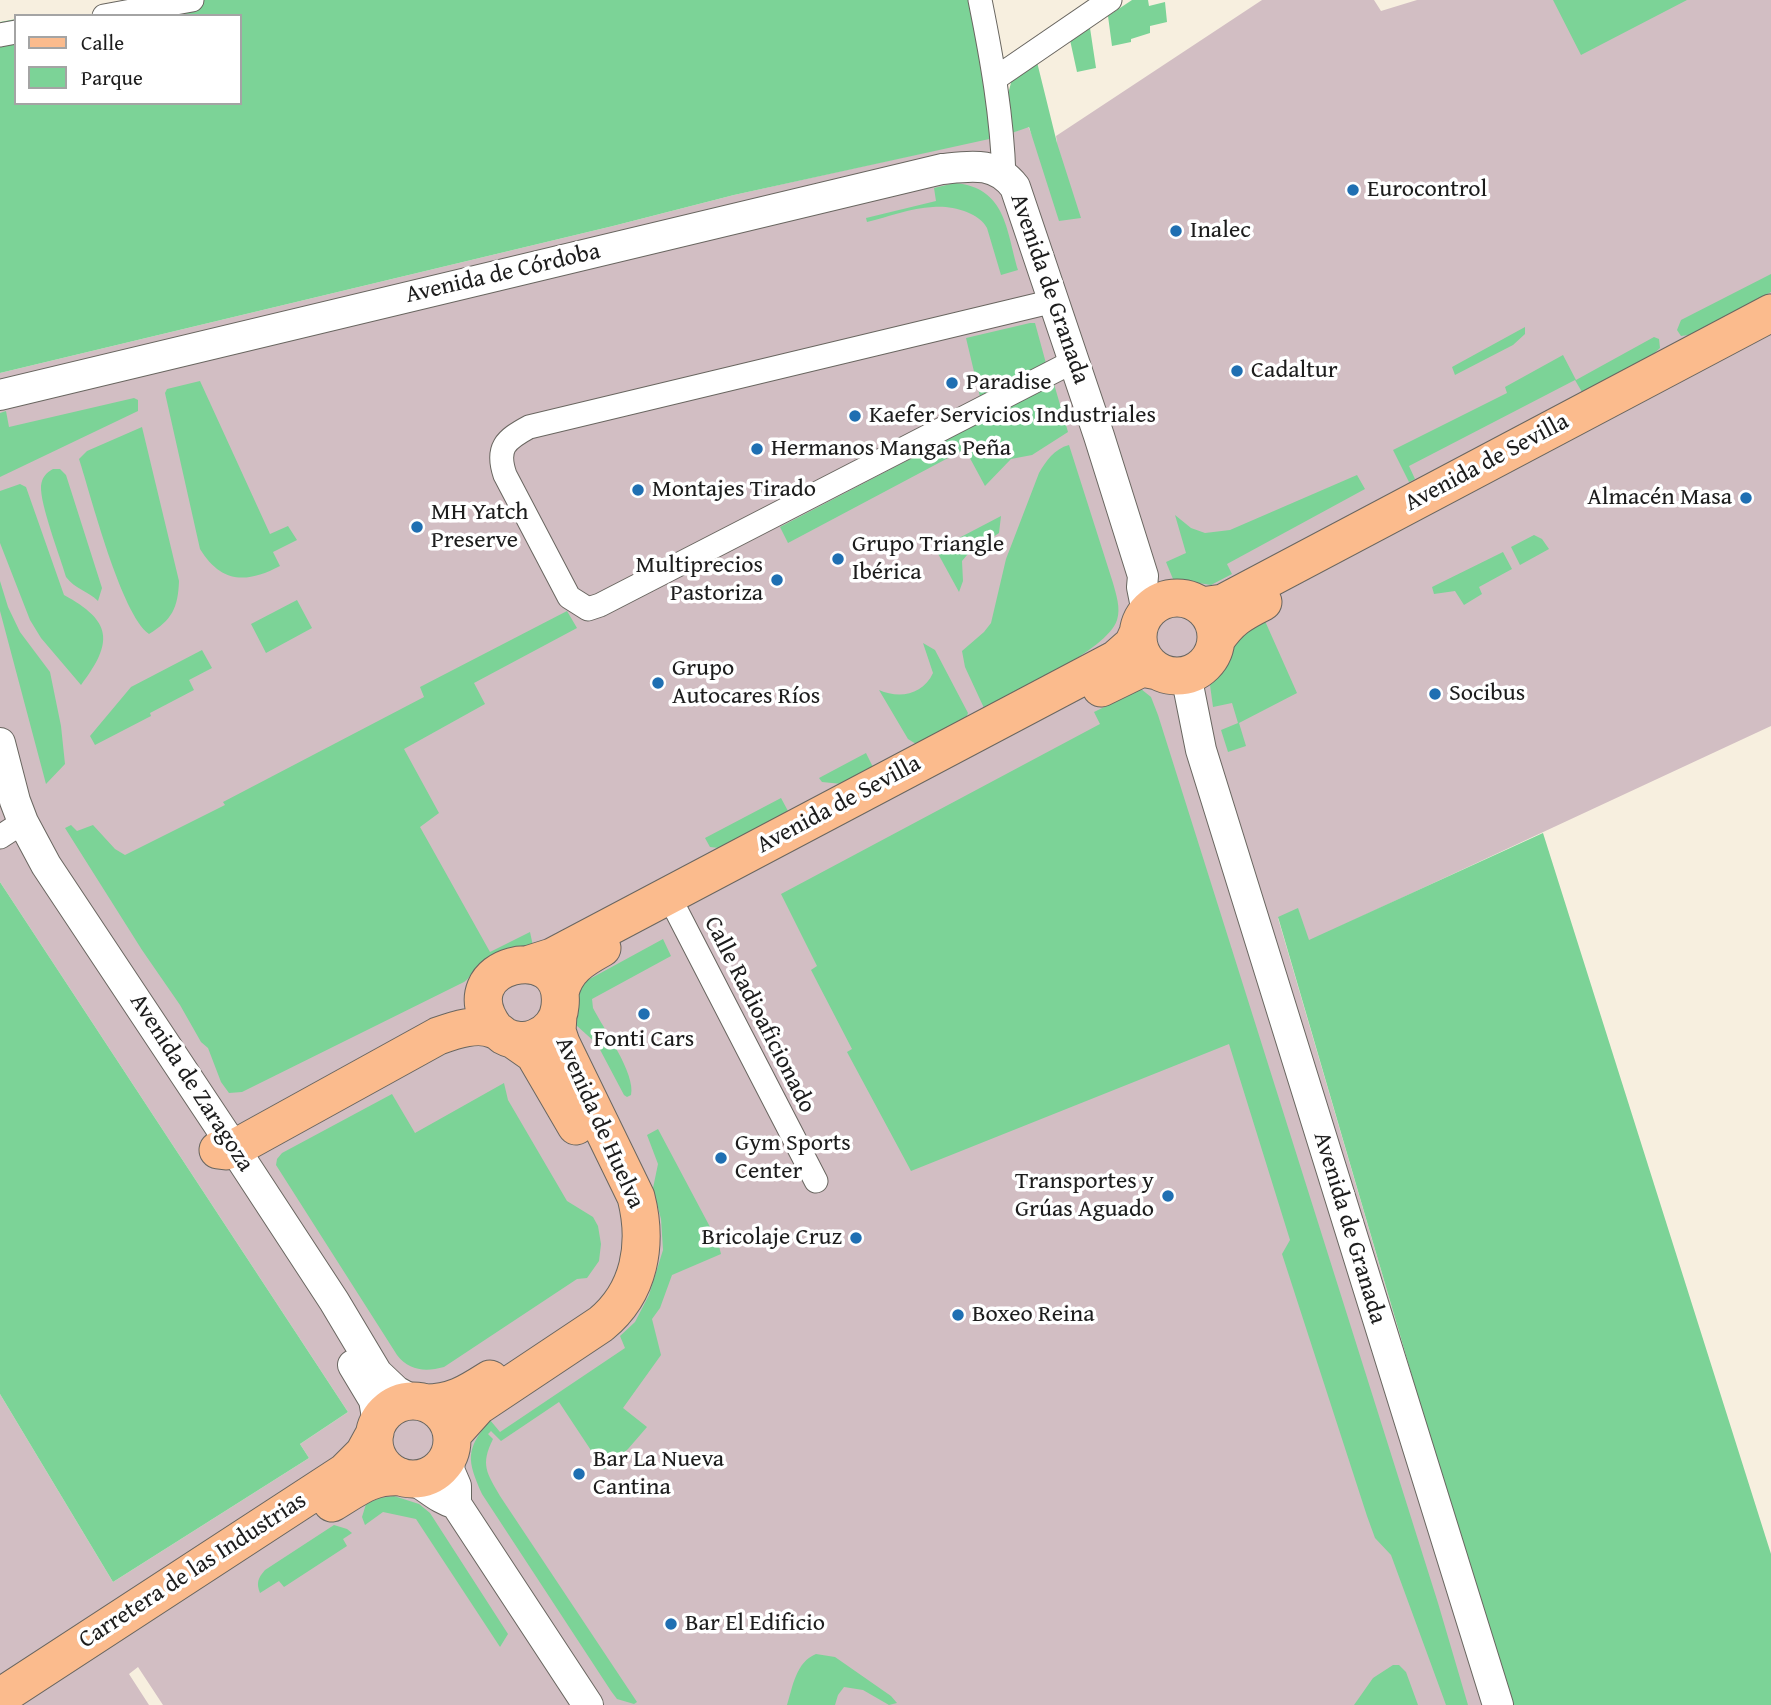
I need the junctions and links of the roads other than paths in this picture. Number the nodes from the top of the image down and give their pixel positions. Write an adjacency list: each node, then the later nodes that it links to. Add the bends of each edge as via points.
1 (192, 0): 4 (street)
2 (980, 0): 5 (street, Avenida de Granada)
3 (1110, 0): 5 (street)
4 (115, 14)
5 (996, 78): 6 (street, Avenida de Granada)
6 (1004, 176): 7 (street, Avenida de Granada, via 1015,187); 11 (street, Avenida de Córdoba, via 980,165 942,169)
7 (1054, 301): 10 (street, Avenida de Granada); 10 (street, via 529,428 505,444 501,462 569,597 587,608)
8 (1771, 313): 13 (main road, Avenida de Sevilla, via 1223,603)
9 (1771, 333): 14 (main road, Avenida de Sevilla, via 1241,612)
10 (1074, 361): 12 (street, Avenida de Granada)
11 (0, 395)
12 (1148, 605): 13 (main road, via 1184,598); 15 (main road, via 1142,656); 19 (main road, Avenida de Sevilla, via 1133,644 1116,659 552,957)
13 (1201, 606): 14 (main road, via 1213,621)
14 (1216, 640): 15 (main road, via 1200,668)
15 (1171, 674): 18 (main road, Avenida de Sevilla, via 1142,668 1131,672); 33 (street, Avenida de Granada, via 1185,724 1201,750)
16 (0, 743): 17 (street, Avenida de Zaragoza, via 15,801)
17 (8, 824): 23 (street, Avenida de Zaragoza, via 46,865)
18 (676, 910): 21 (main road, Avenida de Sevilla, via 585,957 562,983); 24 (street, Calle Radioaficionado)
19 (530, 964): 20 (main road, via 509,966); 21 (main road, via 550,974)
20 (486, 988): 22 (main road, via 485,1010); 23 (main road)
21 (559, 1004): 22 (main road, via 553,1025 536,1038); 27 (main road, Avenida de Huelva, via 561,1043 636,1197 641,1218 639,1264 615,1313 478,1406)
22 (505, 1034): 23 (main road, via 477,1027 438,1036); 25 (main road, Avenida de Huelva, via 534,1054 617,1197 626,1228 624,1261 611,1290 590,1315 470,1392 443,1403)
23 (222, 1143): 25 (street, Avenida de Zaragoza, via 334,1301 377,1373 396,1391); 26 (street, Avenida de Zaragoza, via 299,1282 370,1390 377,1409)
24 (816, 1181)
25 (420, 1402): 26 (main road, via 393,1406); 27 (main road, via 443,1415)
26 (376, 1428): 28 (main road, via 377,1455 391,1472); 30 (main road, Carretera de las Industrias, via 364,1452 345,1472)
27 (450, 1446): 28 (main road, via 433,1473); 29 (street)
28 (407, 1478): 29 (street); 31 (main road, Carretera de las Industrias, via 368,1480)
29 (456, 1504): 32 (street)
30 (0, 1697)
31 (24, 1705)
32 (588, 1705)
33 (1498, 1705)

